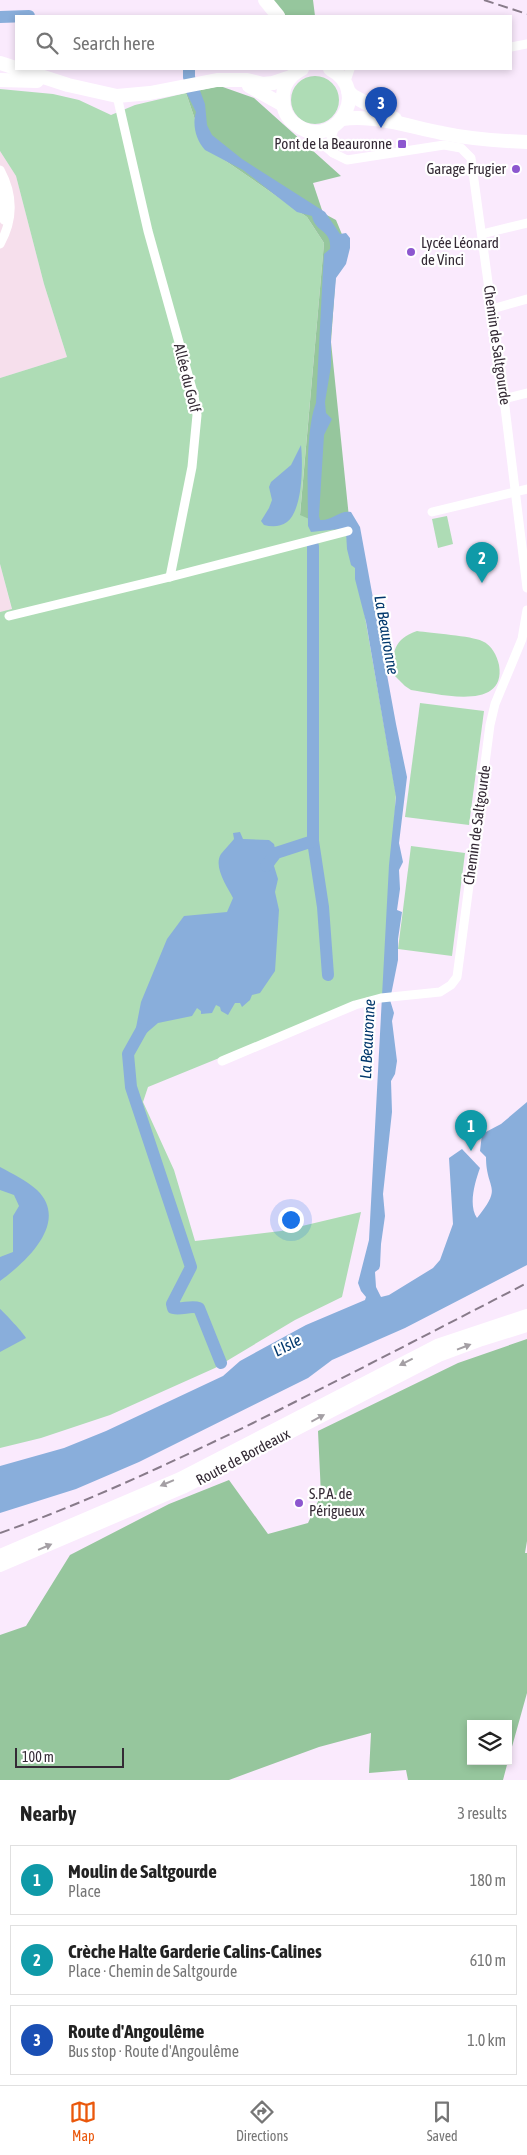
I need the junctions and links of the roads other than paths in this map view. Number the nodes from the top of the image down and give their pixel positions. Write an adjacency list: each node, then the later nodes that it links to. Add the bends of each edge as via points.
1 (265, 0): 2 (main road)
2 (277, 15)
3 (527, 44): 4 (street)
4 (512, 47)
5 (0, 63): 6 (main road)
6 (15, 68)
7 (22, 70): 13 (main road)
8 (331, 70): 14 (main road)
9 (350, 70): 14 (street)
10 (298, 71): 11 (main road, via 272,83); 16 (main road, via 283,95)
11 (235, 79): 15 (main road, via 182,85); 16 (main road)
12 (0, 80): 13 (main road)
13 (68, 85): 15 (main road)
14 (347, 87): 17 (main road, via 348,106); 18 (main road, via 353,96)
15 (118, 101): 36 (street, Allée du Golf, via 148,231 197,415 192,467)
16 (283, 105): 19 (main road, via 291,121)
17 (338, 122): 18 (main road, via 350,118); 19 (main road, via 324,131); 21 (street, via 330,138)
18 (414, 127): 20 (main road, via 472,138)
19 (306, 130): 21 (street, Chemin de Saltgourde)
20 (527, 142)
21 (334, 153): 26 (street, Chemin de Saltgourde, via 354,160 441,145 462,148 473,163)
22 (0, 170): 27 (street, via 8,188 11,208 6,233)
23 (0, 183): 25 (street, via 5,210)
24 (527, 223): 26 (street)
25 (0, 231)
26 (482, 234): 29 (street, Chemin de Saltgourde)
27 (0, 244)
28 (527, 299): 29 (street)
29 (492, 308): 31 (street, Chemin de Saltgourde)
30 (527, 393): 31 (street)
31 (504, 399): 33 (street, Chemin de Saltgourde)
32 (527, 489): 33 (street)
33 (516, 492): 34 (street); 37 (street, Chemin de Saltgourde)
34 (432, 512)
35 (348, 531): 36 (street)
36 (170, 577): 39 (street)
37 (527, 588)
38 (527, 610): 40 (street, Chemin de Saltgourde, via 522,639 495,704 490,725 456,977 452,985 440,992 381,998 356,1005)
39 (9, 616)
40 (222, 1061)
41 (527, 1315): 43 (main road)
42 (527, 1326): 43 (main road)
43 (482, 1334): 44 (main road, Route de Bordeaux, one-way to 44, via 437,1345 180,1478); 45 (main road, Route de Bordeaux, one-way to 43, via 186,1487)
44 (0, 1555)
45 (0, 1566)

